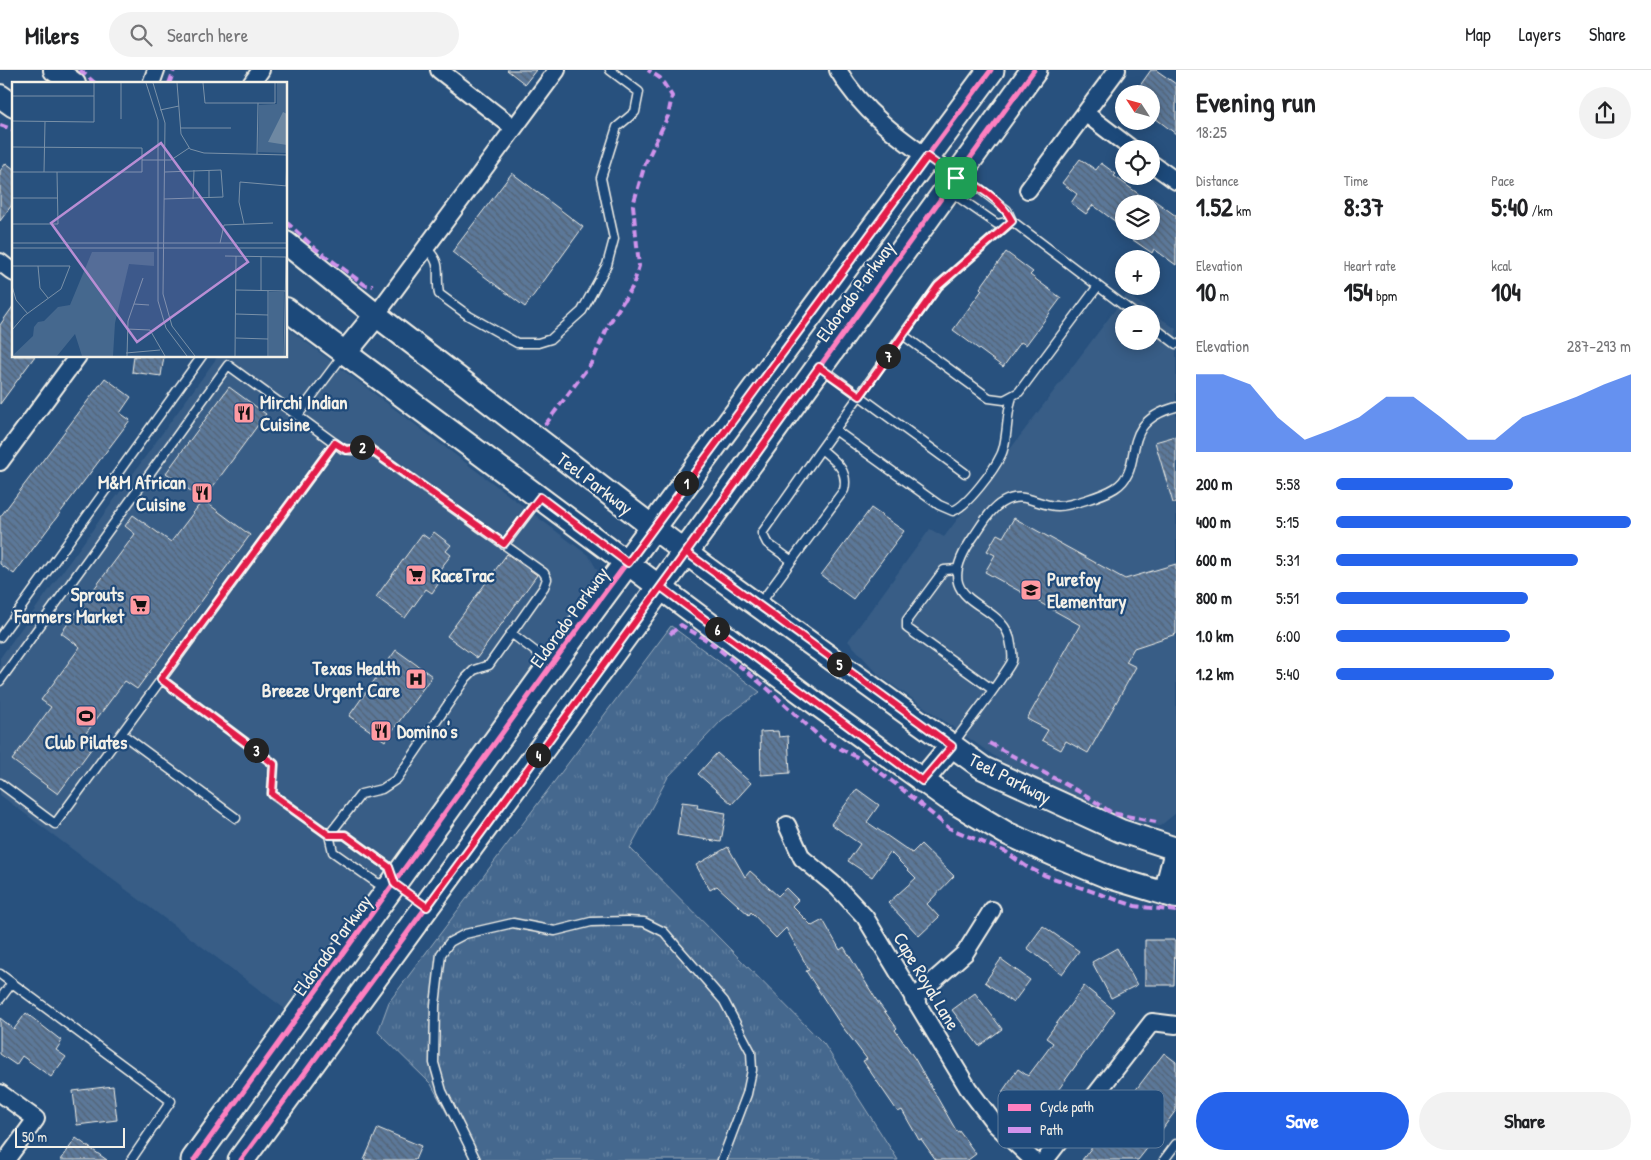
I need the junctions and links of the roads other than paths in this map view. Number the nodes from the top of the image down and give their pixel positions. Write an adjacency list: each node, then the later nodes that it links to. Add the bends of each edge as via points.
1 (55, 70): 11 (main road)
2 (156, 70): 12 (street)
3 (261, 70): 13 (street)
4 (438, 70): 17 (street)
5 (556, 70): 17 (street)
6 (610, 70): 26 (lane, via 639,92 634,112 617,127 601,178 614,239 607,265 582,311 551,339 538,344 518,343 469,316 439,294 439,265)
7 (838, 70): 19 (street, via 852,92 876,118)
8 (991, 70): 19 (main road, Eldorado Parkway)
9 (1034, 70): 21 (main road, Eldorado Parkway)
10 (1117, 70): 16 (street)
11 (71, 82)
12 (152, 82)
13 (252, 82)
14 (0, 96): 15 (main road)
15 (12, 105)
16 (1085, 113): 18 (street); 23 (street)
17 (514, 128): 26 (street)
18 (1120, 140)
19 (927, 157): 21 (street); 50 (main road, Eldorado Parkway)
20 (1160, 169): 22 (street)
21 (956, 178): 24 (lane, via 968,180 1007,210); 24 (lane, via 958,197 997,224); 39 (main road, Eldorado Parkway)
22 (1176, 181)
23 (1028, 190)
24 (1012, 221): 29 (lane); 34 (lane, via 938,286)
25 (288, 245): 32 (main road, Teel Parkway)
26 (426, 248): 32 (street)
27 (0, 262): 28 (street)
28 (12, 271)
29 (1098, 286): 30 (lane); 41 (lane)
30 (1124, 305)
31 (288, 310): 36 (main road)
32 (376, 315): 36 (main road); 50 (main road, Teel Parkway)
33 (1160, 332): 35 (lane)
34 (904, 335): 40 (lane); 41 (lane, via 989,398 998,401)
35 (1176, 344)
36 (345, 353): 43 (lane); 49 (main road)
37 (77, 358): 47 (street)
38 (201, 358): 59 (lane)
39 (819, 367): 40 (lane); 52 (main road, Eldorado Parkway)
40 (860, 396): 44 (lane); 48 (lane)
41 (1012, 397): 44 (lane, via 1002,455 971,497 961,508 953,511 938,505)
42 (1176, 407): 55 (lane, via 1164,410 1143,425 1136,436 1128,475 1114,489 1058,506 1028,497 1003,502 992,511 968,545)
43 (298, 415): 45 (lane); 62 (lane, via 228,365)
44 (836, 430): 46 (lane)
45 (335, 443): 51 (lane, via 346,450 367,447); 61 (lane)
46 (821, 450): 53 (lane, via 843,471 844,490); 53 (lane, via 762,533 766,543)
47 (0, 462)
48 (965, 473)
49 (540, 497): 51 (lane); 54 (main road)
50 (654, 528): 52 (main road, Teel Parkway); 54 (main road, Eldorado Parkway)
51 (504, 544): 58 (lane, via 544,573 547,579)
52 (686, 552): 56 (main road, Eldorado Parkway); 57 (main road, Teel Parkway)
53 (792, 561): 57 (lane)
54 (628, 563): 56 (main road); 60 (main road, Eldorado Parkway)
55 (957, 570): 63 (lane, via 963,593 1002,623 1011,642 1012,660); 63 (lane, via 944,570 907,620 907,628)
56 (661, 587): 66 (main road); 74 (main road, Eldorado Parkway)
57 (758, 606): 65 (main road, Teel Parkway)
58 (511, 633): 60 (lane); 70 (lane, via 489,665 474,670 466,678 398,778 385,788 361,794)
59 (0, 637)
60 (552, 664): 72 (main road, Eldorado Parkway)
61 (161, 679): 64 (lane); 70 (lane, via 274,764 272,794)
62 (0, 681)
63 (993, 690): 65 (lane)
64 (122, 734): 67 (lane, via 55,824); 68 (lane)
65 (952, 746): 66 (main road); 71 (main road, Teel Parkway, via 992,772 1121,831)
66 (922, 781): 73 (main road, via 1006,833 1106,876)
67 (0, 783)
68 (236, 818)
69 (787, 824): 79 (street, Cape Royal Lane, via 802,858 865,916)
70 (329, 835): 72 (lane, via 345,835 389,867); 72 (lane, via 333,852 377,883)
71 (1176, 850): 73 (main road)
72 (395, 884): 74 (main road); 89 (main road, Eldorado Parkway)
73 (1170, 895)
74 (427, 907): 90 (main road, Eldorado Parkway)
75 (992, 910): 79 (street, via 965,953)
76 (0, 974): 77 (lane)
77 (12, 983): 78 (lane); 88 (lane, via 171,1101)
78 (0, 999)
79 (913, 999): 83 (street, Cape Royal Lane, via 968,1088)
80 (1176, 1025): 81 (street, via 1152,1022)
81 (1099, 1090)
82 (0, 1093): 87 (street, via 36,1119)
83 (998, 1127)
84 (1176, 1144): 95 (lane)
85 (1020, 1148): 93 (street, Cape Royal Lane)
86 (1054, 1148): 94 (street)
87 (6, 1160)
88 (131, 1160)
89 (194, 1160)
90 (241, 1160)
91 (476, 1160): 92 (lane, via 442,1091 434,1063 435,1005 441,954 450,942 465,934 503,925 555,931 591,922 627,921 644,922 664,932 724,1001 751,1052 752,1070 747,1094)
92 (722, 1160)
93 (1032, 1160)
94 (1045, 1160)
95 (1164, 1160)

